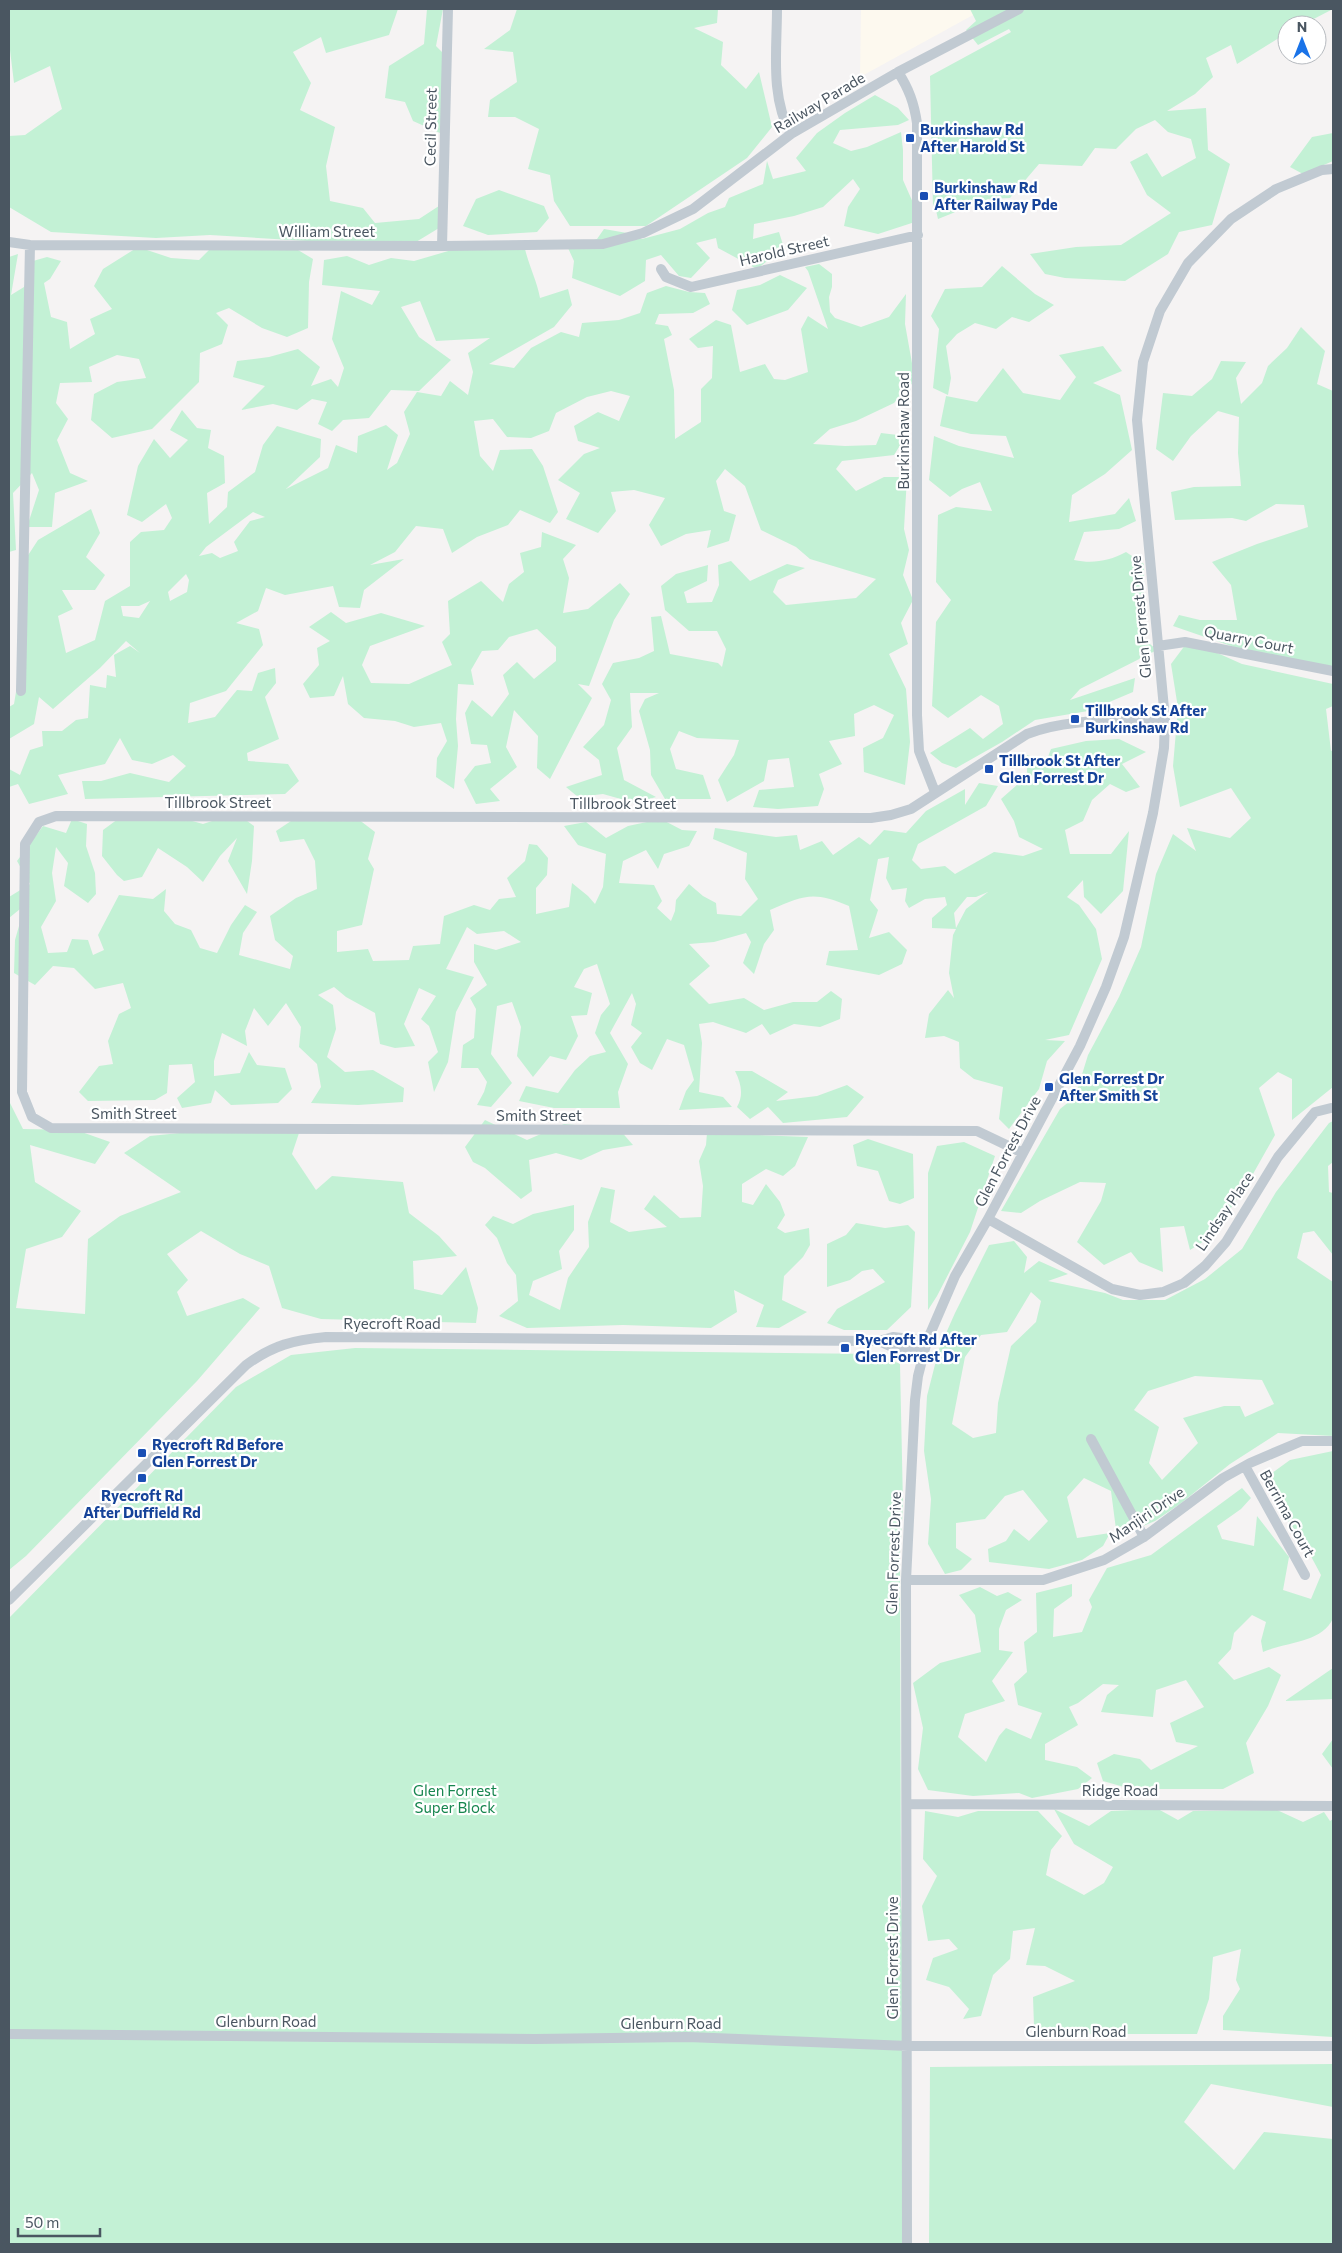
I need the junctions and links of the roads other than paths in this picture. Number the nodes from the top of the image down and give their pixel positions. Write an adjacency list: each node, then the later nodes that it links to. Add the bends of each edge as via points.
1 (448, 9): 11 (street, Cecil Street)
2 (777, 9): 5 (street, via 776,87 783,120)
3 (1019, 9): 4 (street, Railway Parade)
4 (898, 72): 5 (street, Railway Parade); 8 (street, Burkinshaw Road, via 914,102 917,123)
5 (791, 134): 7 (street, Railway Parade, via 693,209)
6 (1333, 168): 13 (street, Glen Forrest Drive, via 1276,189 1231,219 1188,263 1160,312 1143,362 1137,420)
7 (643, 233): 11 (street, William Street, via 603,244)
8 (918, 235): 12 (street, Harold Street, via 691,287 666,277); 17 (street, Burkinshaw Road, via 917,715 919,751)
9 (9, 242): 10 (street, William Street)
10 (30, 245): 11 (street, William Street); 15 (street)
11 (442, 246)
12 (661, 269)
13 (1158, 646): 14 (street, Quarry Court, via 1184,642); 16 (street, Glen Forrest Drive)
14 (1333, 671)
15 (21, 691)
16 (1165, 719): 17 (street, Tillbrook Street, via 1102,720 1045,727 1027,734); 20 (street, Glen Forrest Drive, via 1160,778 1124,937 1080,1046)
17 (935, 792): 19 (street, Tillbrook Street, via 891,816 871,818 56,816 39,822 25,844 22,1092 32,1117)
18 (1331, 1108): 21 (street, Lindsay Place, via 1315,1112 1284,1150 1226,1242 1184,1283 1163,1292 1140,1295 1112,1288)
19 (51, 1128): 20 (street, Smith Street, via 977,1132)
20 (1023, 1153): 21 (street, Glen Forrest Drive)
21 (988, 1219): 23 (street, Glen Forrest Drive, via 955,1276)
22 (879, 1341): 23 (street, Ryecroft Road, via 893,1336); 24 (street, Ryecroft Road); 31 (street, Ryecroft Road, via 326,1337 278,1345 246,1365)
23 (927, 1341): 24 (street, Glen Forrest Drive)
24 (923, 1353): 30 (street, Glen Forrest Drive, via 915,1400)
25 (1091, 1439): 28 (street)
26 (1333, 1441): 27 (street, Manjiri Drive, via 1302,1441)
27 (1245, 1466): 28 (street, Manjiri Drive, via 1223,1478); 29 (street, Berrima Court)
28 (1144, 1537): 30 (street, Manjiri Drive, via 1104,1560 1043,1580)
29 (1305, 1575)
30 (906, 1580): 32 (street, Glen Forrest Drive)
31 (9, 1600)
32 (907, 1804): 33 (street, Ridge Road); 35 (street, Glen Forrest Drive)
33 (1333, 1806)
34 (9, 2034): 35 (street, Glenburn Road, via 536,2039 688,2037)
35 (908, 2046): 36 (street, Glenburn Road); 37 (street, Glen Forrest Drive)
36 (1333, 2046)
37 (907, 2244)

